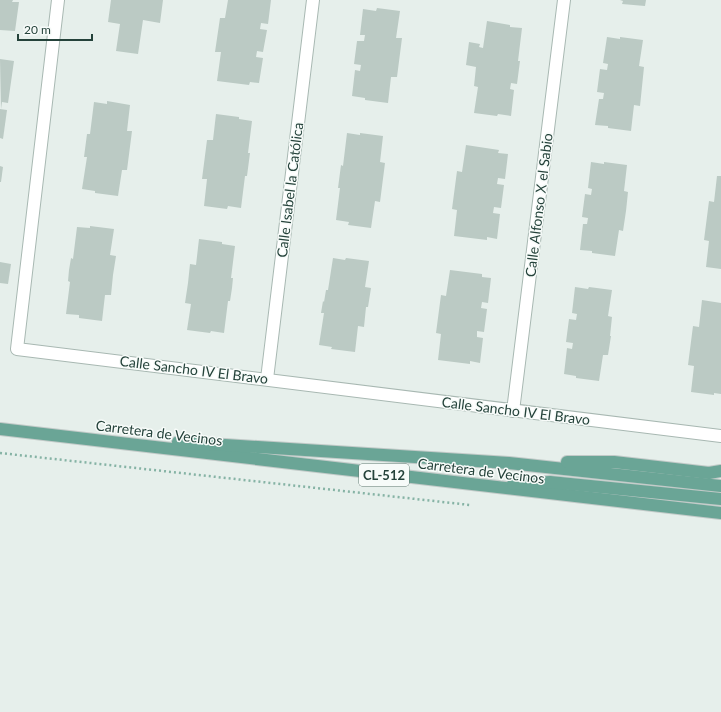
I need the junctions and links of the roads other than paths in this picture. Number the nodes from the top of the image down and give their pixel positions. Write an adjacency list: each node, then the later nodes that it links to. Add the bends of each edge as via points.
1 (58, 0): 4 (street, Calle Sancho IV El Bravo, via 17,349)
2 (313, 0): 4 (street, Calle Isabel la Católica)
3 (564, 0): 5 (street, Calle Alfonso X el Sabio)
4 (267, 379): 5 (street, Calle Sancho IV El Bravo)
5 (513, 411): 8 (street, Calle Sancho IV El Bravo)
6 (0, 429): 7 (main road, Carretera de Vecinos / CL-512)
7 (47, 434): 9 (main road, Carretera de Vecinos / CL-512); 11 (main road, Carretera de Vecinos / CL-512)
8 (721, 436)
9 (509, 463): 10 (main road, via 614,462 709,473); 12 (main road, Carretera de Vecinos / CL-512)
10 (721, 471)
11 (481, 486): 13 (main road, via 550,482); 14 (main road, Carretera de Vecinos / CL-512)
12 (721, 486)
13 (721, 499)
14 (721, 514)

